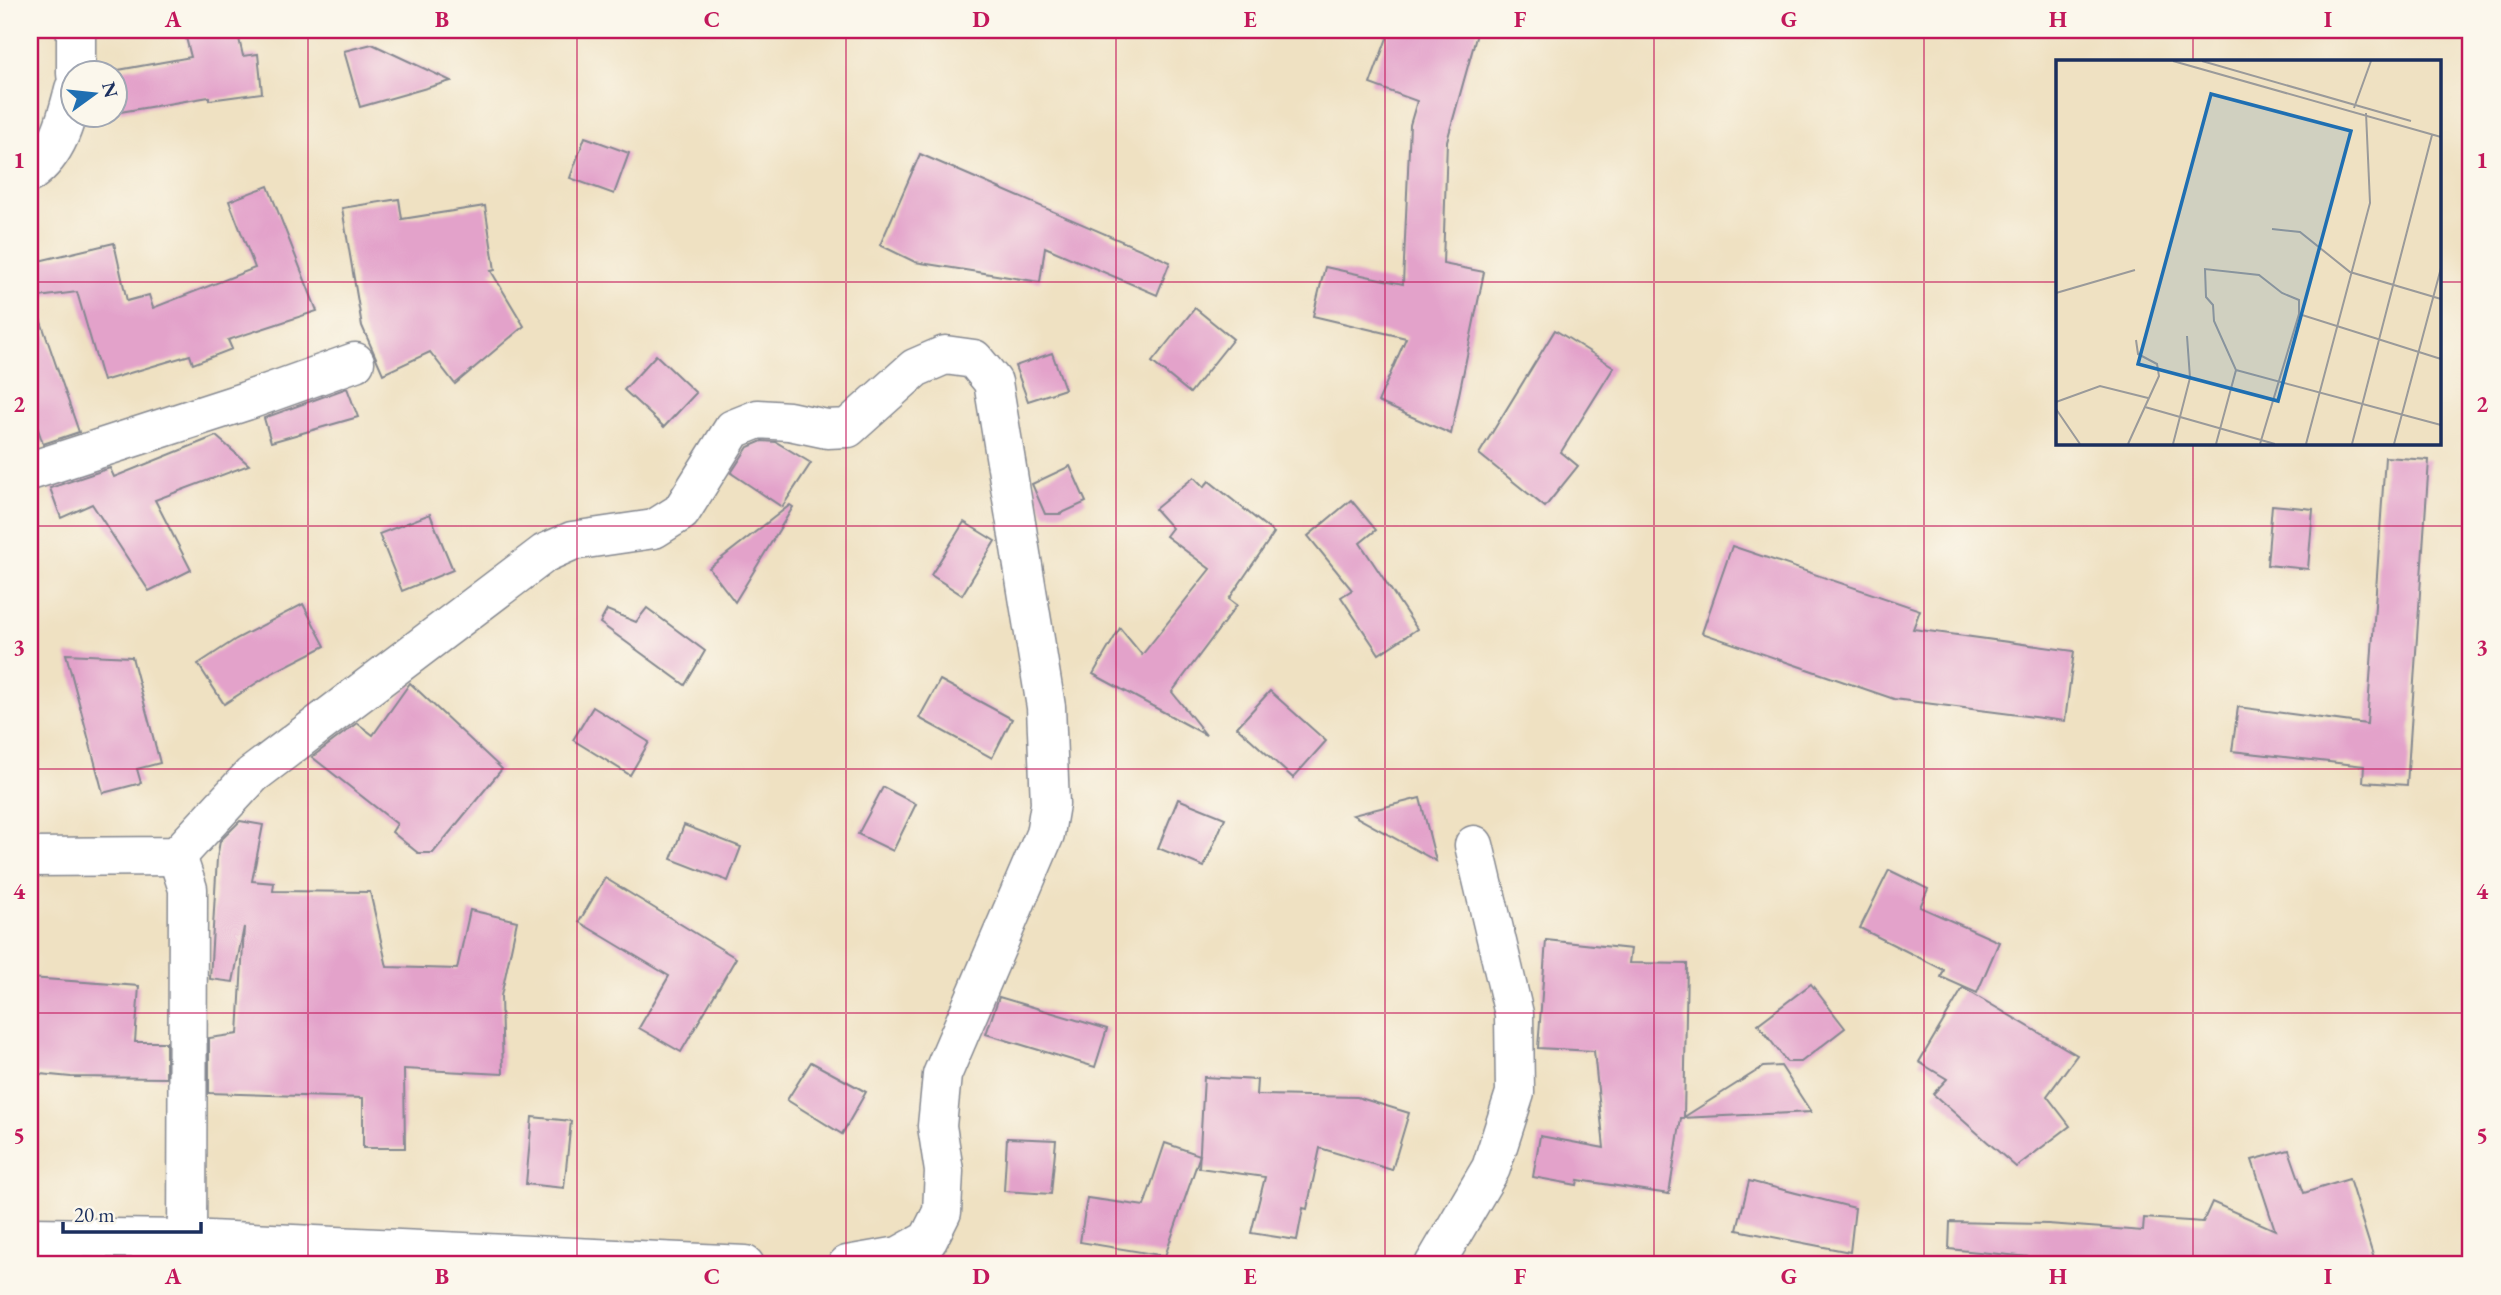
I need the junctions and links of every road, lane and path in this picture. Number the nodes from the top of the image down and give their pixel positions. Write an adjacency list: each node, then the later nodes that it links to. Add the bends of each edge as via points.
1 (76, 30): 2 (street)
2 (76, 60)
3 (62, 130): 4 (street, via 46,161)
4 (30, 173)
5 (355, 362): 6 (street)
6 (30, 471)
7 (1474, 845): 14 (street, via 1514,1014 1515,1094 1491,1168)
8 (177, 856): 9 (street); 11 (street, via 188,889); 13 (street, via 252,775 545,553 572,541 654,529 681,512 733,429 758,419 848,428 915,368 944,355 974,359 993,382 1046,707 1051,804 1045,834 942,1076 936,1126 944,1171 942,1212 928,1240 899,1256)
9 (30, 857)
10 (30, 1237): 11 (street)
11 (188, 1252): 12 (street)
12 (745, 1265)
13 (847, 1265)
14 (1434, 1265)

